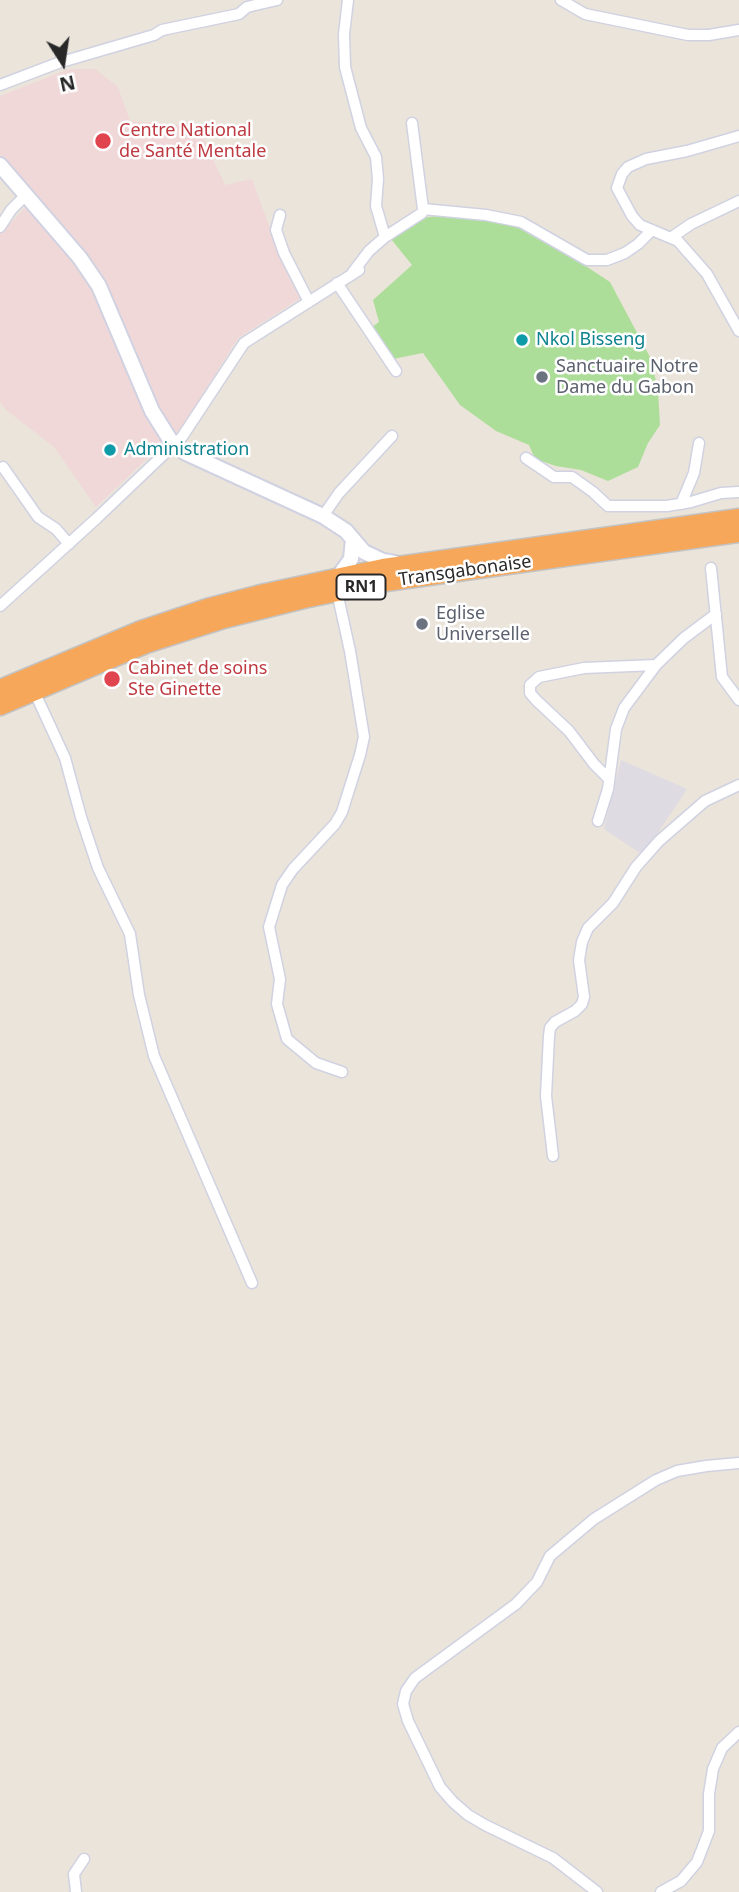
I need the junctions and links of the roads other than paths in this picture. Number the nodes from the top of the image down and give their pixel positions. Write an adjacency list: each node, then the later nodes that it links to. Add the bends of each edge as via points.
1 (276, 0): 5 (street, via 247,7 239,14 162,30)
2 (348, 0): 15 (street, via 345,67 361,128 376,157 376,206)
3 (561, 0): 4 (street, via 585,13 688,34)
4 (739, 30)
5 (0, 85)
6 (412, 123): 11 (street)
7 (739, 136): 14 (street, via 628,167 617,188 632,216)
8 (0, 165): 9 (street)
9 (26, 195): 13 (street); 23 (street, via 99,286 152,411)
10 (739, 201): 16 (street)
11 (424, 209): 14 (street, via 521,222 587,260 607,260 625,253); 15 (street)
12 (280, 215): 18 (street, via 276,230)
13 (0, 228)
14 (652, 230): 16 (street)
15 (385, 237): 17 (street, via 354,268 356,272)
16 (672, 237): 19 (street, via 707,274)
17 (337, 283): 18 (street); 20 (street)
18 (309, 302): 23 (street, via 244,343)
19 (739, 331)
20 (396, 371)
21 (392, 436): 28 (street)
22 (699, 443): 27 (street, via 694,473)
23 (174, 446): 28 (street); 32 (street)
24 (526, 458): 27 (street, via 554,477 572,477 608,506)
25 (4, 467): 32 (street, via 38,517)
26 (739, 492): 27 (street)
27 (681, 504)
28 (323, 516): 31 (street)
29 (739, 519): 33 (highway, Transgabonaise / RN1)
30 (739, 533): 35 (highway, Transgabonaise / RN1)
31 (353, 539): 33 (street, via 373,558); 35 (street, via 351,559)
32 (69, 544): 36 (street)
33 (406, 565): 35 (highway, Transgabonaise / RN1)
34 (711, 568): 37 (street)
35 (338, 584): 39 (highway, Transgabonaise / RN1, via 234,600 168,620); 40 (highway, Transgabonaise / RN1, via 198,626); 46 (street, via 364,737 342,811 282,886 269,927 280,979 277,1004 287,1039 316,1063)
36 (0, 606)
37 (716, 614): 38 (street); 41 (street, via 722,677)
38 (656, 665): 43 (street, via 624,708 616,729); 43 (street, via 584,668 539,677 530,685 530,693)
39 (0, 689)
40 (34, 691): 42 (highway, Transgabonaise / RN1); 48 (street, via 65,758 98,868 130,934 154,1056)
41 (739, 700)
42 (0, 706)
43 (610, 779): 45 (street)
44 (739, 785): 47 (street, via 705,801 659,841 588,928 579,960 582,1004 550,1028 546,1096)
45 (598, 821)
46 (342, 1072)
47 (553, 1156)
48 (252, 1283)
49 (739, 1463): 53 (street, via 677,1471 594,1519 550,1556 522,1599 415,1678 406,1691 403,1704 408,1721 440,1787 453,1802 485,1825 554,1858)
50 (739, 1732): 54 (street, via 722,1748 713,1769 709,1831 697,1862 681,1881)
51 (84, 1859): 52 (street, via 74,1874)
52 (76, 1892)
53 (597, 1892)
54 (660, 1892)

